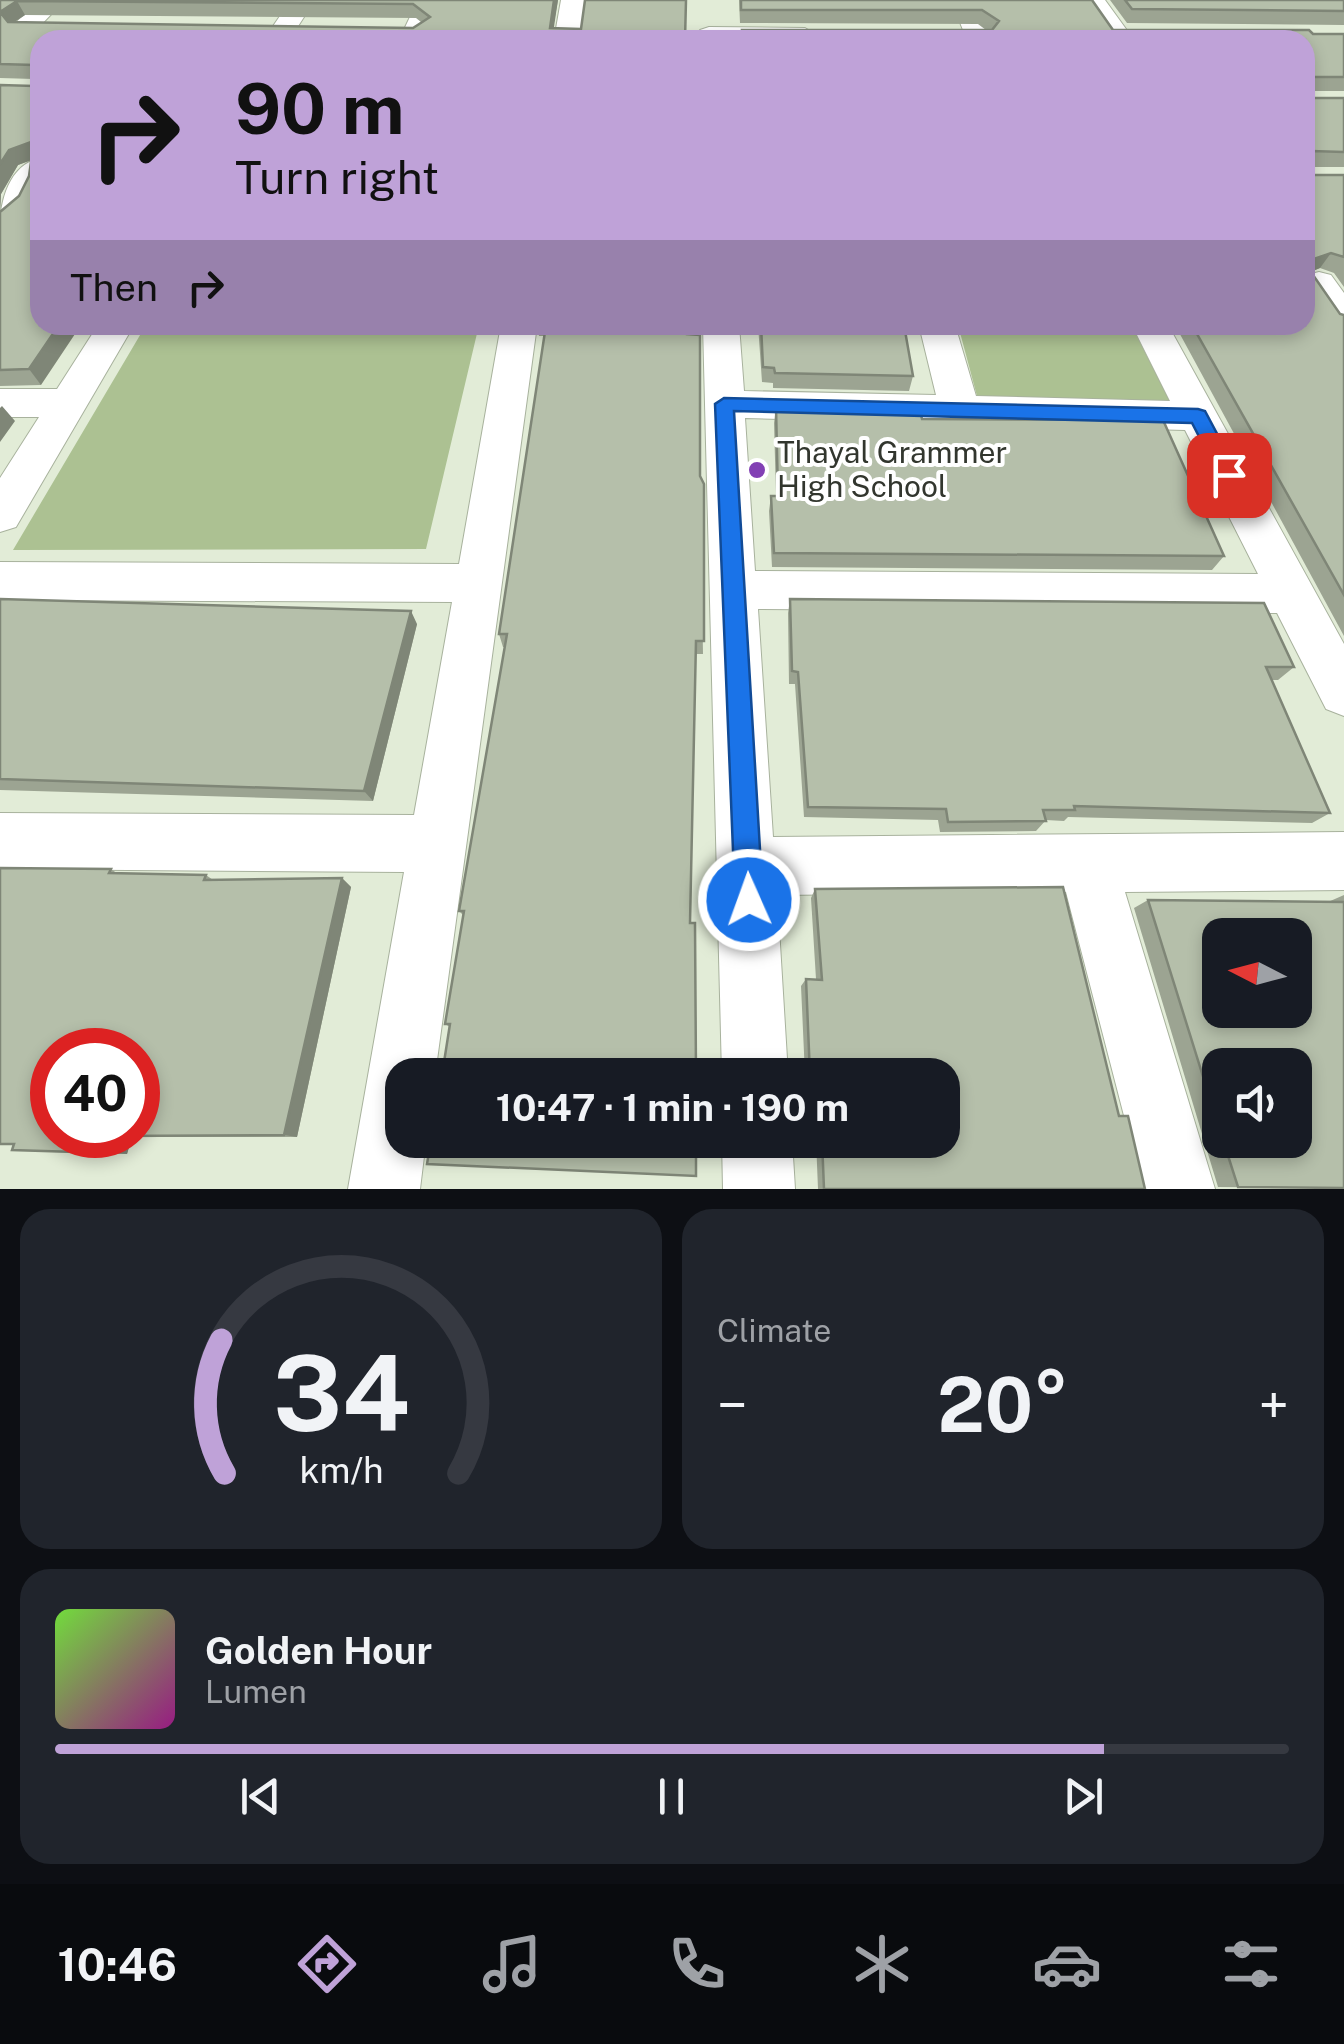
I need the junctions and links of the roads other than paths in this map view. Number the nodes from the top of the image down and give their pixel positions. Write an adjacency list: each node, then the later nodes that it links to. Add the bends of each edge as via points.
1 (53, 0): 7 (street)
2 (303, 0): 9 (street, via 274,29)
3 (430, 0): 10 (street)
4 (573, 0): 11 (street)
5 (964, 0): 12 (street)
6 (1093, 0): 13 (street)
7 (25, 27): 8 (street); 14 (street)
8 (65, 28)
9 (322, 30)
10 (410, 30)
11 (568, 30)
12 (976, 30)
13 (1119, 30)
14 (0, 52)
15 (30, 172): 16 (street)
16 (0, 174)
17 (30, 182): 18 (street)
18 (0, 218)
19 (1323, 283): 20 (street)
20 (1344, 319)
21 (110, 335): 27 (street)
22 (517, 335): 33 (street)
23 (721, 335): 28 (street)
24 (941, 335): 29 (street)
25 (1155, 335): 30 (street)
26 (0, 403): 27 (street)
27 (68, 403): 31 (street)
28 (724, 404): 29 (street); 34 (street)
29 (960, 412): 30 (street)
30 (1198, 416): 35 (street)
31 (0, 515)
32 (0, 581): 33 (street)
33 (478, 583): 38 (street)
34 (733, 590): 35 (street); 41 (street)
35 (1292, 594): 36 (street)
36 (1344, 694)
37 (0, 841): 38 (street)
38 (438, 844): 44 (street)
39 (1344, 861): 40 (street)
40 (1087, 863): 41 (street); 46 (street)
41 (748, 866): 42 (street)
42 (754, 1058)
43 (757, 1158): 45 (street)
44 (384, 1189)
45 (758, 1189)
46 (1179, 1189)

